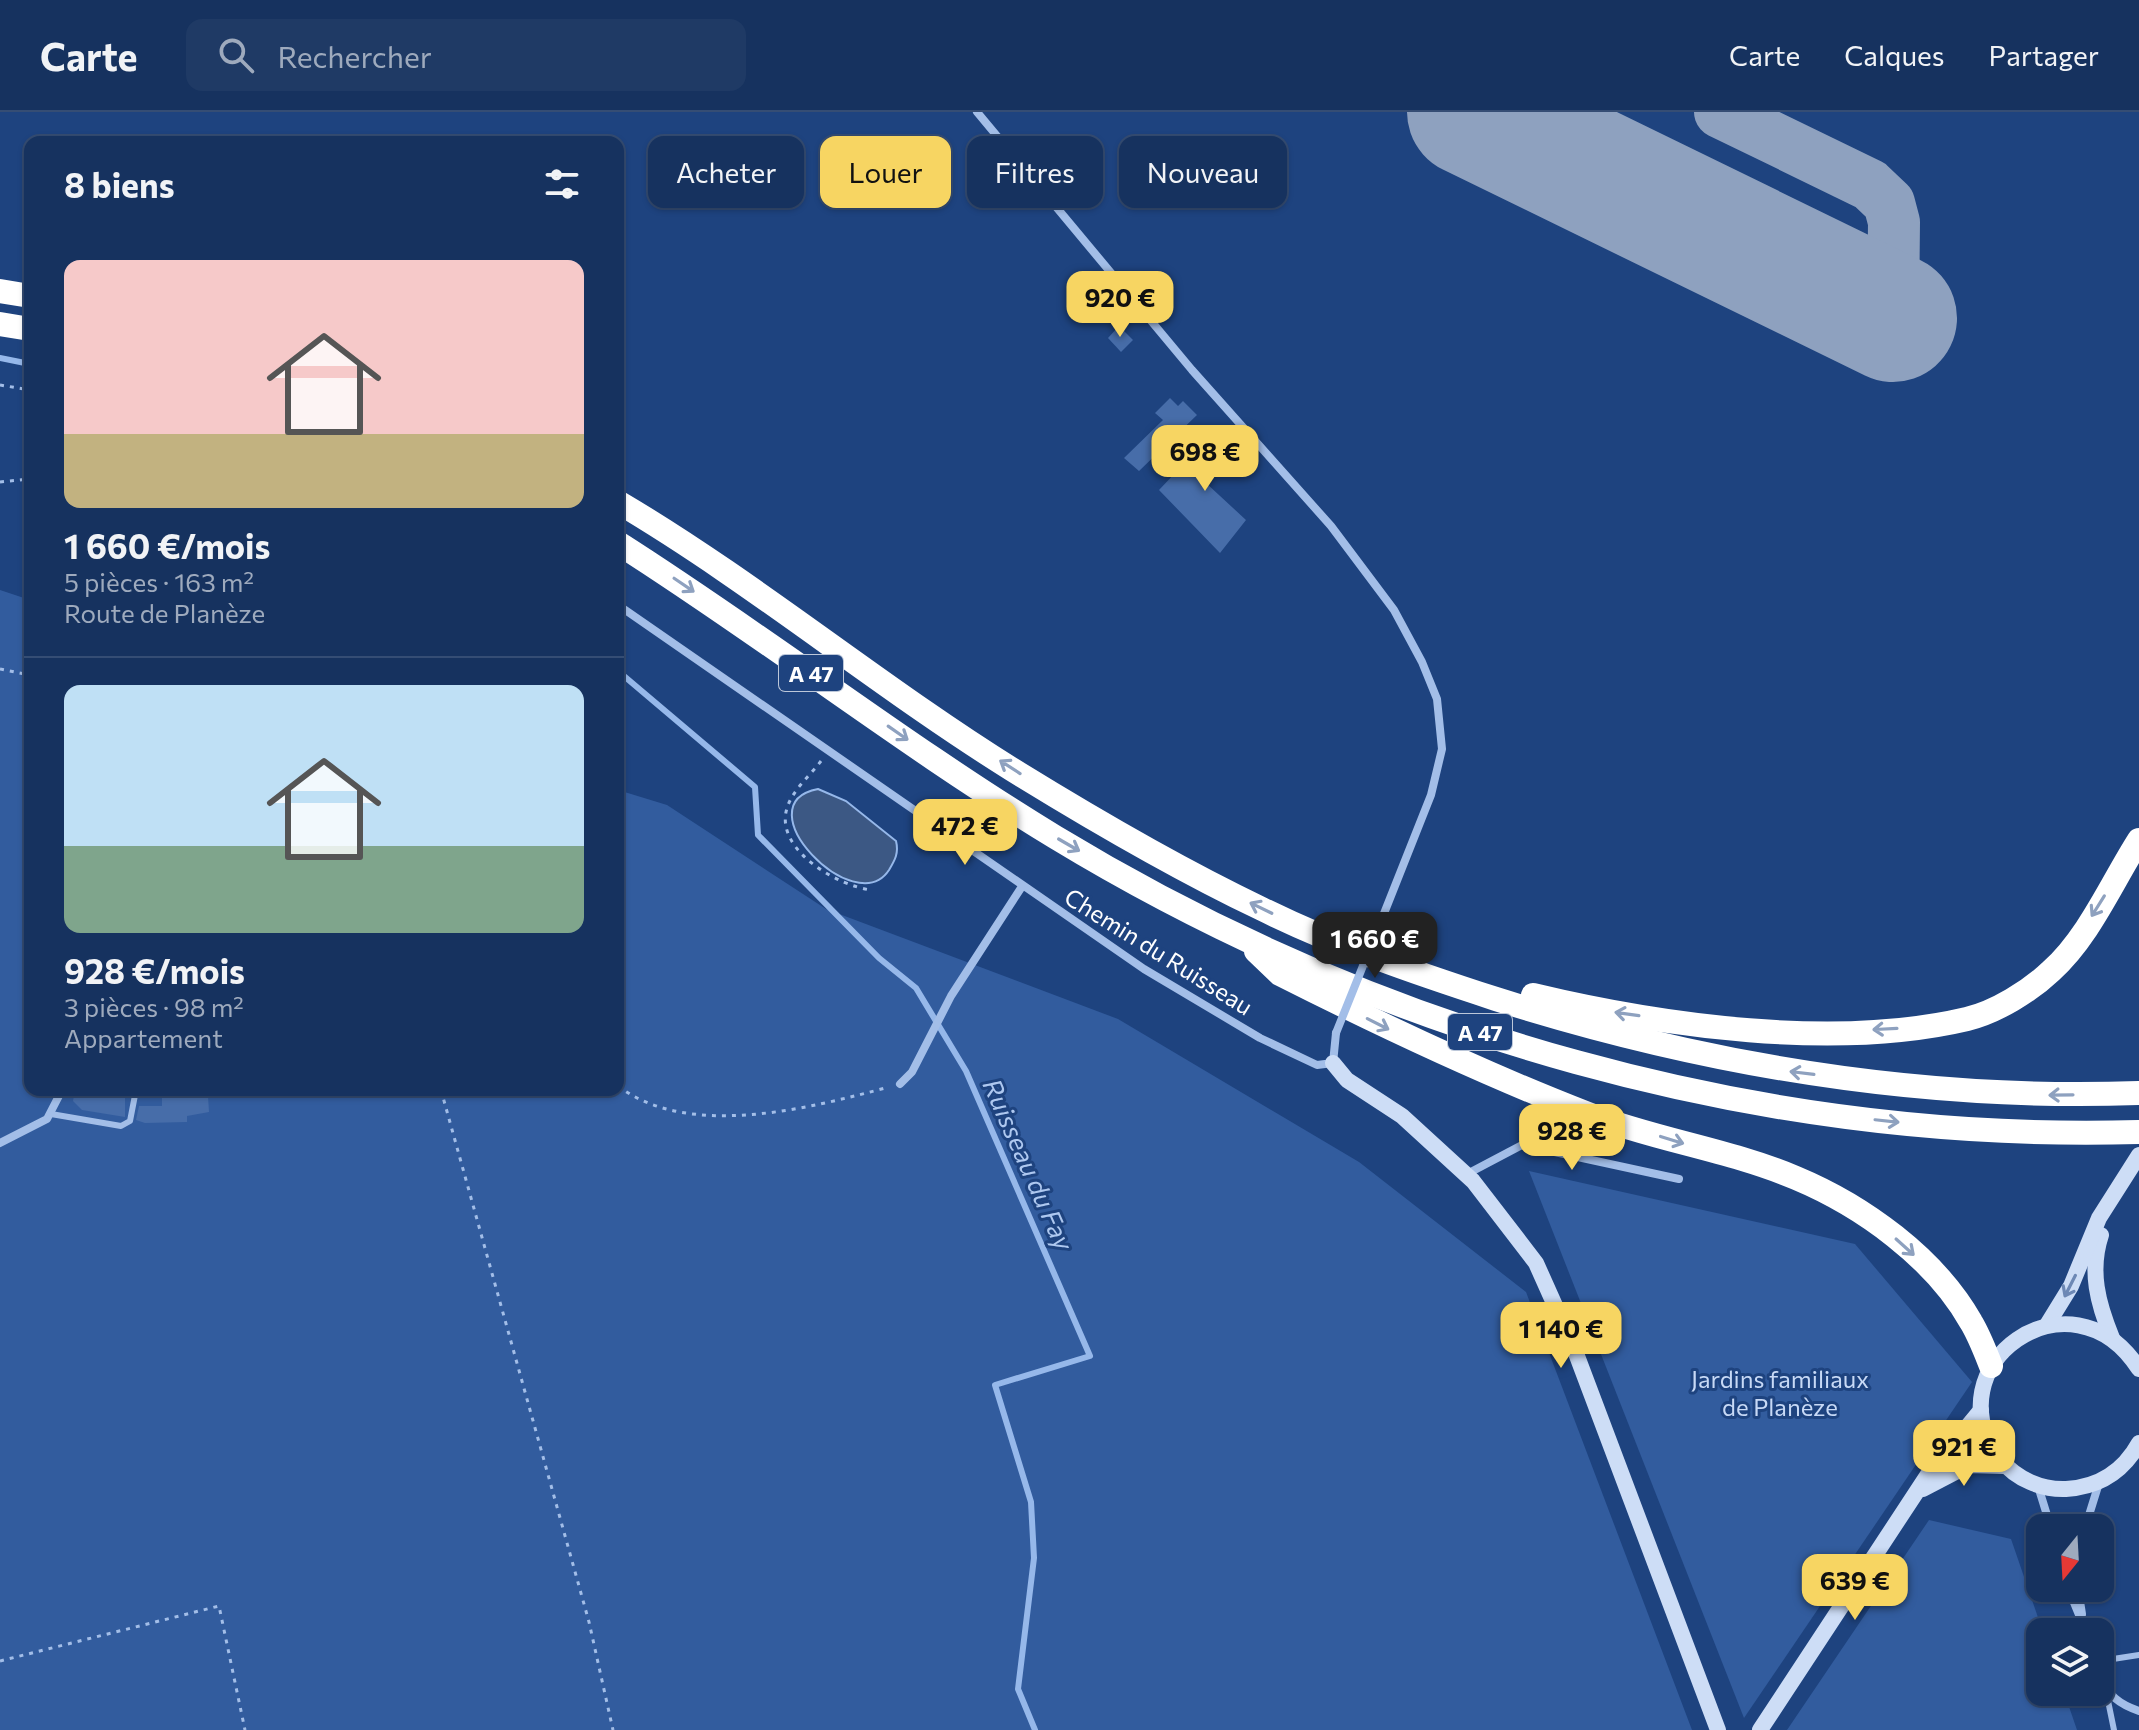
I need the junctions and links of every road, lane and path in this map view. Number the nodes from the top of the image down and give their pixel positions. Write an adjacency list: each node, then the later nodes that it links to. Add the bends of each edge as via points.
1 (977, 112): 21 (street, bridge, via 1192,370 1331,526 1394,610 1437,699 1442,749 1431,795 1336,1033)
2 (0, 291): 3 (highway)
3 (24, 295)
4 (0, 324): 5 (highway)
5 (24, 328)
6 (0, 385): 7 (path)
7 (24, 389)
8 (24, 480): 9 (path)
9 (0, 482)
10 (624, 506): 20 (highway, A 47, one-way to 10, via 1264,910 1144,849 1009,767)
11 (624, 547): 19 (highway, A 47, one-way to 19, via 1002,805 1133,882)
12 (624, 609): 15 (street, Chemin du Ruisseau)
13 (0, 669): 14 (path)
14 (24, 674)
15 (828, 751): 17 (street, Chemin du Ruisseau); 18 (path, via 789,801 787,834 825,871)
16 (2139, 840): 20 (highway, one-way to 20, via 2052,970 2015,997 1970,1018 1916,1027 1807,1033 1679,1022 1507,989)
17 (1021, 888): 21 (street, Chemin du Ruisseau, via 1260,1038 1305,1062); 22 (street)
18 (871, 890)
19 (1243, 938): 29 (highway, A 47, one-way to 29, via 1458,1025 1727,1098 1929,1126); 37 (highway, one-way to 37, via 1280,974 1489,1075 1603,1119 1796,1177 1844,1202 1936,1274 1971,1321)
20 (1456, 986): 24 (highway, A 47, one-way to 20, via 2037,1096 1766,1068 1596,1030)
21 (1333, 1063): 32 (main road)
22 (900, 1084): 23 (path, via 828,1104 757,1114 689,1115 636,1100)
23 (624, 1091)
24 (2139, 1093)
25 (59, 1096): 28 (street)
26 (135, 1096): 28 (lane, via 130,1121 121,1126)
27 (443, 1096): 54 (path, via 589,1622)
28 (51, 1114): 30 (street)
29 (2139, 1132)
30 (0, 1143)
31 (2139, 1155): 34 (main road)
32 (1466, 1175): 33 (street, via 1522,1145); 55 (main road, via 1536,1263 1574,1348)
33 (1679, 1179)
34 (2113, 1195): 35 (main road, one-way to 35); 36 (main road, via 2096,1248 2095,1280)
35 (2047, 1325): 36 (main road, via 2092,1327); 37 (main road, via 2026,1332)
36 (2112, 1338): 38 (main road)
37 (1991, 1366): 39 (main road)
38 (2139, 1369)
39 (1981, 1410): 41 (main road, via 1985,1432); 44 (main road)
40 (2139, 1443): 42 (main road, via 2117,1471)
41 (2005, 1466): 43 (main road); 44 (main road, via 1969,1465)
42 (2099, 1482): 43 (main road, via 2058,1490); 46 (street)
43 (2038, 1486): 45 (street)
44 (1918, 1491): 56 (main road)
45 (2047, 1514)
46 (2089, 1514)
47 (2139, 1655): 48 (lane)
48 (2114, 1659)
49 (0, 1661): 53 (path, via 219,1606)
50 (2114, 1697): 52 (street)
51 (2109, 1706): 57 (lane)
52 (2139, 1711)
53 (245, 1730)
54 (613, 1730)
55 (1718, 1730)
56 (1760, 1730)
57 (2114, 1730)

